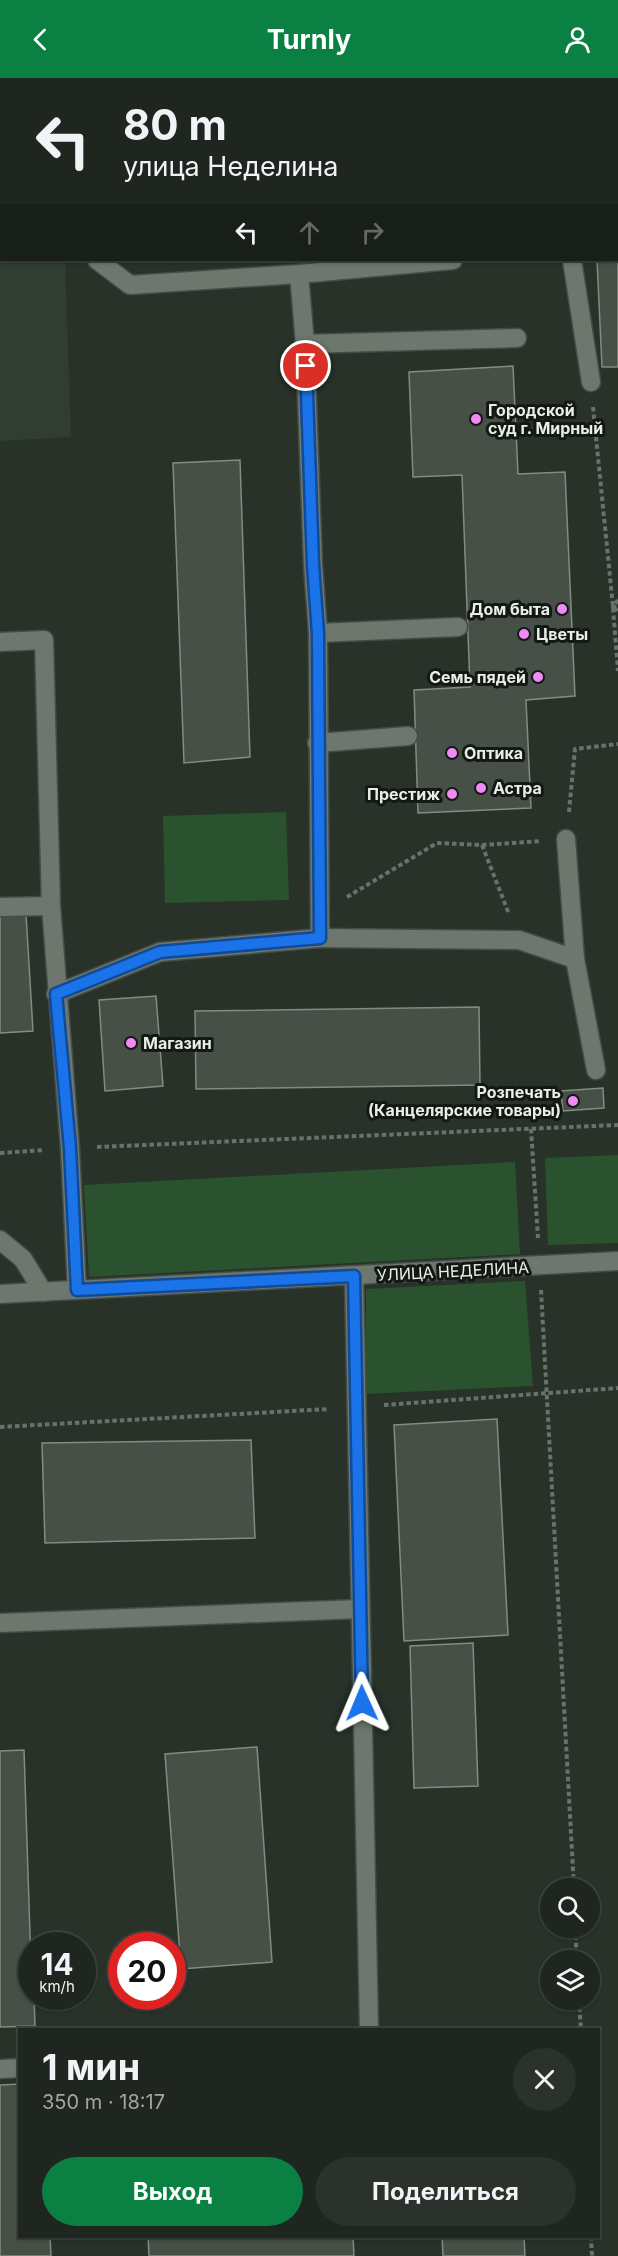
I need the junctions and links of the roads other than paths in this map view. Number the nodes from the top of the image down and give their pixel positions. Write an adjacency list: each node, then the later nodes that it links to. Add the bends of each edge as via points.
1 (98, 261): 4 (street, via 130,285)
2 (442, 261): 4 (street)
3 (572, 261): 7 (street)
4 (299, 274): 6 (street)
5 (517, 338): 6 (street)
6 (305, 344): 9 (street)
7 (591, 382)
8 (458, 627): 9 (street)
9 (318, 633): 12 (street)
10 (0, 642): 14 (street, via 44,640)
11 (408, 736): 12 (street)
12 (317, 743): 16 (street)
13 (566, 839): 17 (street)
14 (51, 906): 15 (street); 18 (street)
15 (0, 907)
16 (320, 938): 17 (street, via 519,940); 18 (street, via 160,952)
17 (575, 959): 19 (street)
18 (56, 994): 23 (street, via 70,1148)
19 (596, 1070)
20 (0, 1239): 24 (street, via 23,1260)
21 (618, 1261): 22 (street, УЛИЦА НЕДЕЛИНА)
22 (354, 1276): 23 (street, УЛИЦА НЕДЕЛИНА); 26 (street)
23 (77, 1290): 24 (street, УЛИЦА НЕДЕЛИНА)
24 (43, 1292): 25 (street, УЛИЦА НЕДЕЛИНА)
25 (0, 1294)
26 (360, 1609): 27 (street); 28 (street)
27 (0, 1623)
28 (369, 2028)
29 (18, 2068): 30 (street)
30 (0, 2069)

